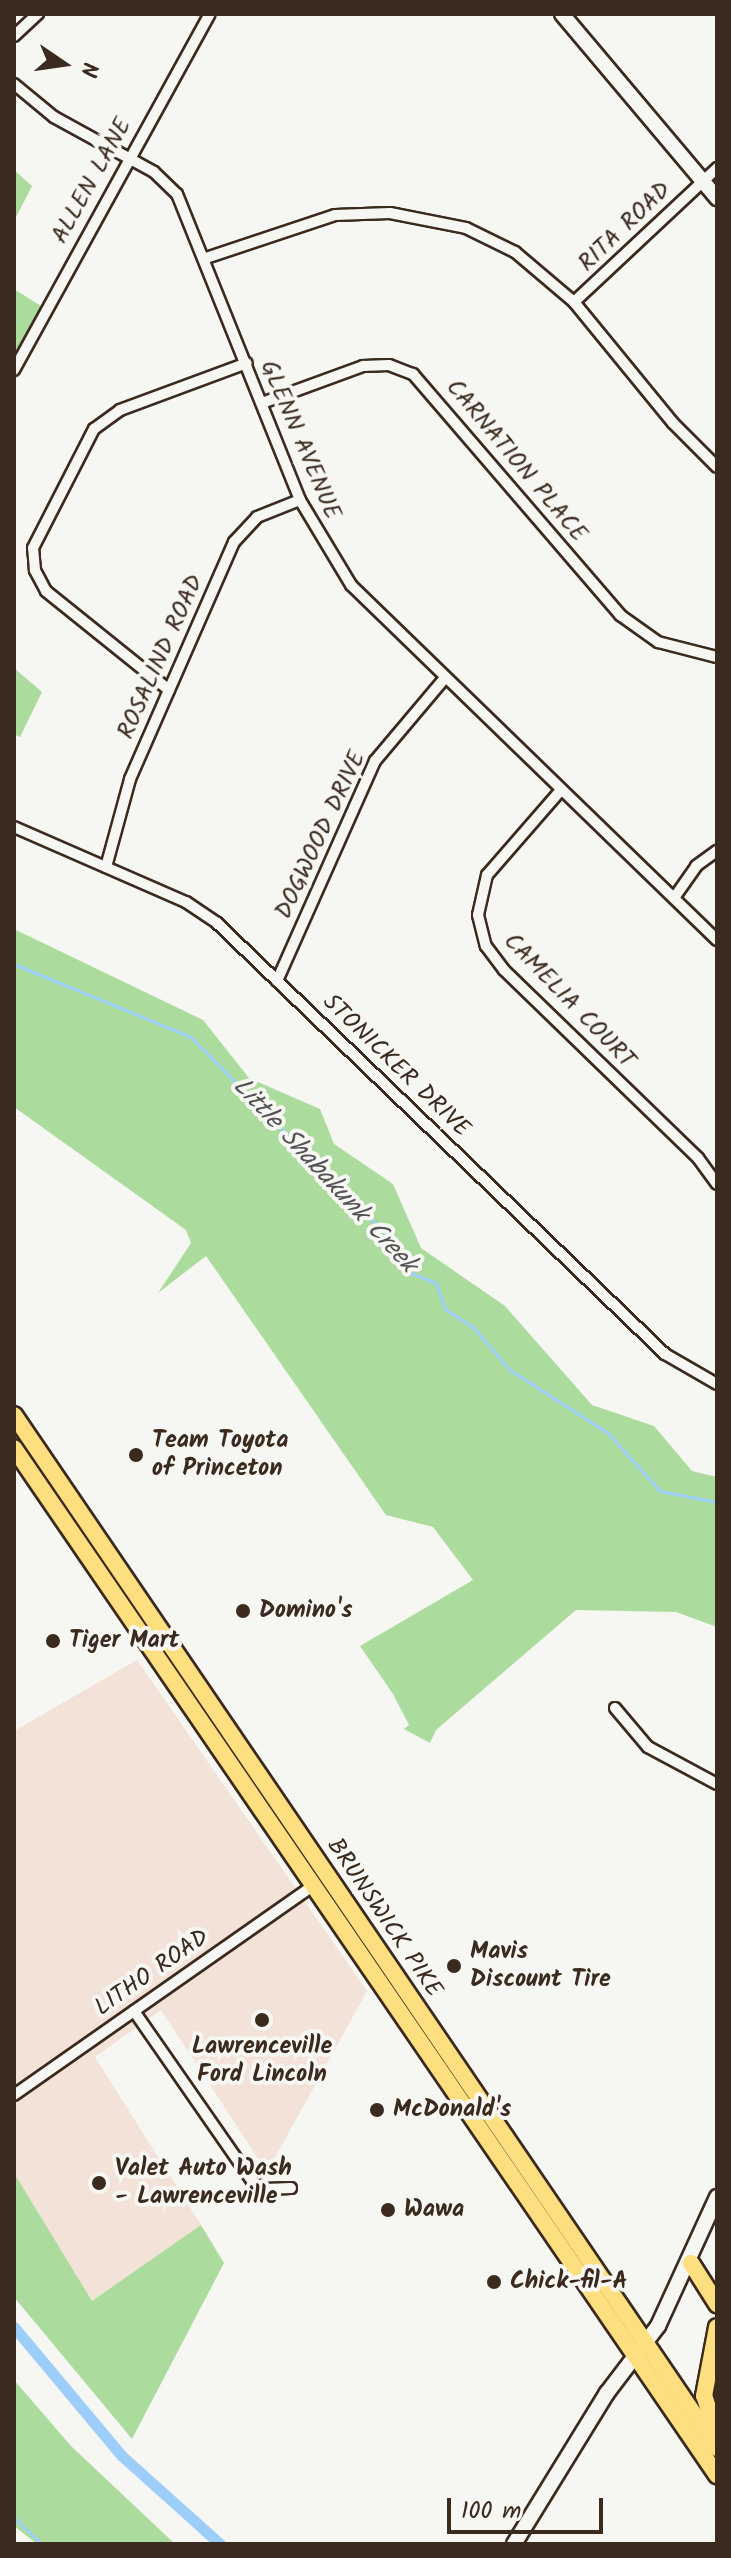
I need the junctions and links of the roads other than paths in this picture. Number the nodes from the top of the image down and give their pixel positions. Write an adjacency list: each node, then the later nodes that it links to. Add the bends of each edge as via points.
1 (38, 14): 4 (street)
2 (210, 14): 6 (street, ALLEN LANE)
3 (562, 14): 8 (main road)
4 (14, 36)
5 (14, 84): 6 (street, GLENN AVENUE, via 54,117)
6 (128, 158): 10 (street, GLENN AVENUE, via 177,194); 13 (street, ALLEN LANE)
7 (717, 168): 8 (street, RITA ROAD)
8 (702, 180): 9 (main road); 11 (street, RITA ROAD)
9 (717, 198)
10 (206, 258): 11 (street, via 313,220 363,212 413,215 491,239 537,268); 12 (street, GLENN AVENUE)
11 (574, 302): 15 (street, via 673,423)
12 (247, 363): 14 (street, GLENN AVENUE); 19 (street, via 107,418 79,452 33,548 35,570 46,591)
13 (14, 370)
14 (262, 403): 16 (street, GLENN AVENUE); 17 (street, CARNATION PLACE, via 363,366 389,365 413,374 620,615 658,642)
15 (717, 467)
16 (300, 500): 18 (street, GLENN AVENUE, via 351,585); 19 (street, ROSALIND ROAD, via 257,517 239,533)
17 (717, 657)
18 (445, 678): 20 (street, GLENN AVENUE); 26 (street, DOGWOOD DRIVE, via 375,761)
19 (169, 690): 23 (street, ROSALIND ROAD, via 130,779)
20 (561, 790): 24 (street, GLENN AVENUE); 27 (street, CAMELIA COURT, via 487,875 478,915 486,946 504,970 698,1158)
21 (14, 827): 23 (street, STONICKER DRIVE)
22 (717, 851): 24 (street, via 696,866)
23 (106, 867): 26 (street, STONICKER DRIVE, via 203,913)
24 (674, 898): 25 (street, GLENN AVENUE)
25 (717, 940)
26 (277, 981): 28 (street, STONICKER DRIVE, via 665,1354)
27 (717, 1184)
28 (717, 1384)
29 (14, 1415): 41 (highway, BRUNSWICK PIKE)
30 (14, 1448): 33 (highway, BRUNSWICK PIKE)
31 (615, 1708): 32 (street, via 648,1747)
32 (717, 1784)
33 (314, 1885): 34 (street, LITHO ROAD); 41 (highway, BRUNSWICK PIKE)
34 (134, 2011): 35 (street, LITHO ROAD); 36 (street, via 253,2182 265,2189)
35 (14, 2095)
36 (291, 2188)
37 (717, 2197): 38 (main road)
38 (691, 2263): 39 (highway); 41 (main road)
39 (717, 2304)
40 (717, 2327): 42 (highway, via 704,2396)
41 (640, 2348): 43 (highway, BRUNSWICK PIKE); 44 (highway, BRUNSWICK PIKE); 45 (main road)
42 (717, 2434)
43 (717, 2448)
44 (717, 2475)
45 (514, 2544)

